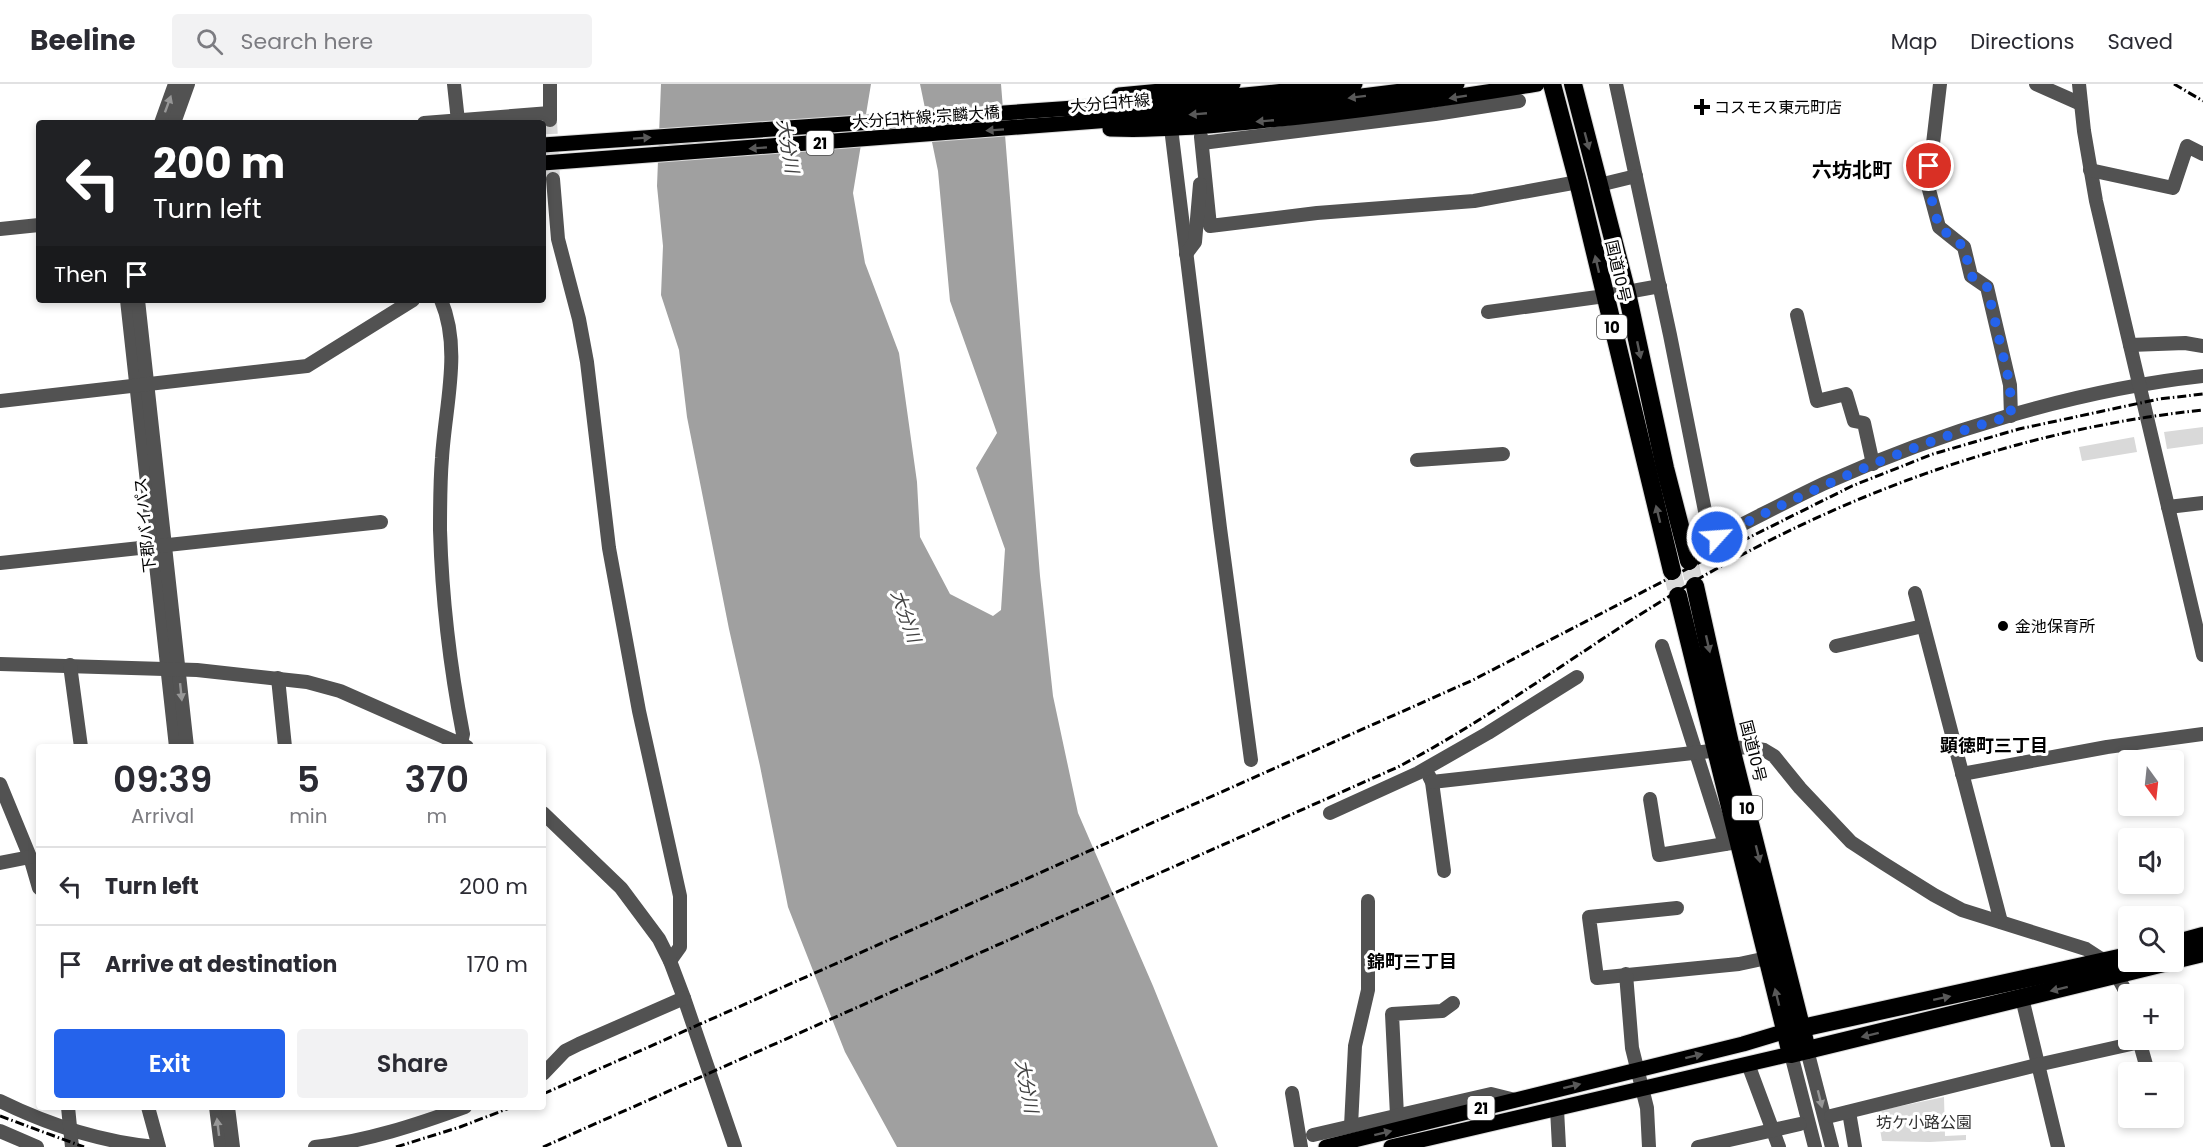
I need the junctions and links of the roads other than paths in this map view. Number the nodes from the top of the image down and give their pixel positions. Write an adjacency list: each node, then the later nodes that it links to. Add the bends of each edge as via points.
1 (175, 84): 21 (street, one-way to 1)
2 (188, 84): 22 (street)
3 (454, 84): 23 (street)
4 (550, 84): 24 (street, via 550,116)
5 (1233, 84): 18 (main road)
6 (1355, 84): 15 (main road, 大分臼杵線 / 21)
7 (1457, 84): 15 (main road, 大分臼杵線 / 21, one-way to 15)
8 (1537, 84): 19 (main road, one-way to 19)
9 (1552, 84): 32 (highway, 国道10号 / 10)
10 (1573, 84): 33 (highway, 国道10号 / 10, one-way to 33)
11 (1616, 84): 30 (street)
12 (1940, 84): 52 (street, via 1928,186 1939,227 1964,247 1971,276 1987,287 2010,385)
13 (2036, 84): 17 (street)
14 (2079, 84): 17 (street)
15 (1296, 98): 18 (main road, 大分臼杵線 / 21)
16 (1519, 101): 19 (street)
17 (2081, 104): 29 (street)
18 (1162, 106): 19 (main road, one-way to 18, via 1300,117); 20 (main road, 大分臼杵線 / 21); 27 (main road, 大分臼杵線;宗麟大橋 / 21, one-way to 27, via 1134,130 1053,126); 36 (street)
19 (1428, 108): 28 (street, via 1202,140)
20 (1042, 109): 25 (main road, 大分臼杵線;宗麟大橋 / 21, one-way to 20)
21 (161, 120)
22 (175, 120)
23 (458, 120)
24 (476, 120)
25 (546, 145)
26 (2203, 154): 29 (street, via 2187,146 2173,188)
27 (546, 163)
28 (1206, 170): 32 (street, via 1210,226 1474,201); 36 (street, via 1200,185 1195,242)
29 (2090, 170): 46 (street)
30 (1636, 176): 33 (street); 37 (street)
31 (549, 182): 106 (street, via 587,362 609,548 639,711 680,896 680,946)
32 (1578, 182): 39 (highway, 国道10号 / 10, one-way to 32)
33 (1599, 185): 38 (highway, 国道10号 / 10)
34 (36, 225): 35 (street)
35 (0, 229)
36 (1186, 254): 85 (street)
37 (1660, 286): 38 (street); 55 (street, via 1709,531 1717,537 1823,484)
38 (1627, 293): 39 (street); 60 (highway, 国道10号 / 10, one-way to 60)
39 (1605, 296): 44 (street); 62 (highway, 国道10号 / 10, one-way to 39)
40 (127, 303): 50 (street, 下郡バイパス)
41 (138, 303): 50 (street, 下郡バイパス)
42 (408, 303): 50 (street, via 307,366)
43 (442, 303): 82 (street, via 452,340 440,529 444,604)
44 (1488, 312)
45 (1797, 315): 55 (street, via 1817,401 1846,394 1854,421 1864,423)
46 (2130, 345): 47 (street); 49 (street)
47 (2203, 346)
48 (2203, 376): 49 (street)
49 (2140, 385): 52 (street); 57 (street)
50 (141, 386): 51 (street); 59 (street, 下郡バイパス)
51 (0, 401)
52 (2011, 416): 55 (street)
53 (1503, 454): 54 (street)
54 (1417, 460)
55 (1873, 464)
56 (2203, 503): 57 (street)
57 (2168, 507): 66 (street)
58 (381, 522): 59 (street)
59 (159, 547): 61 (street); 73 (street, 下郡バイパス)
60 (1689, 561)
61 (0, 562)
62 (1672, 571)
63 (1695, 586): 83 (highway, 国道10号 / 10, one-way to 83)
64 (1914, 593): 67 (street)
65 (1678, 596): 83 (highway, 国道10号 / 10)
66 (2196, 596): 70 (street)
67 (1923, 626): 69 (street); 87 (street)
68 (1662, 646): 84 (street)
69 (1836, 646)
70 (2203, 655)
71 (0, 664): 72 (street)
72 (70, 665): 73 (street); 77 (street)
73 (173, 669): 75 (street); 78 (street, 下郡バイパス); 79 (street, 下郡バイパス, one-way to 79)
74 (1577, 677): 86 (street)
75 (278, 678): 80 (street); 81 (street, via 340,691)
76 (2203, 734): 87 (street)
77 (81, 744)
78 (176, 744)
79 (186, 744)
80 (285, 744)
81 (462, 744)
82 (464, 744)
83 (1724, 749): 84 (street); 93 (highway, 国道10号 / 10); 100 (street, via 1755,747 1773,756 1851,842 1962,910); 115 (highway, 国道10号 / 10, one-way to 115)
84 (1695, 752): 88 (street); 93 (street)
85 (1251, 760)
86 (1425, 769): 88 (street); 91 (street)
87 (1962, 774): 100 (street)
88 (1432, 782): 96 (street)
89 (0, 784): 94 (street)
90 (1650, 799): 93 (street, via 1659,855)
91 (1330, 813)
92 (546, 816): 106 (street, via 621,888 659,939)
93 (1732, 843): 104 (highway, 国道10号 / 10)
94 (30, 857): 95 (street); 97 (street)
95 (0, 863)
96 (1444, 871)
97 (36, 878)
98 (1368, 901): 136 (street, via 1368,990 1355,1046)
99 (1677, 908): 110 (street, via 1589,917 1597,978)
100 (2001, 922): 109 (street, via 2086,949)
101 (2203, 936): 102 (highway)
102 (2184, 941)
103 (2203, 953): 105 (highway)
104 (1767, 958): 110 (street); 115 (highway, 国道10号 / 10, one-way to 104)
105 (2184, 958)
106 (670, 961): 113 (street)
107 (2118, 963): 109 (highway)
108 (2118, 967): 109 (highway)
109 (2111, 968): 111 (street); 112 (highway, one-way to 112); 115 (highway, one-way to 109)
110 (1626, 974): 120 (street)
111 (2121, 984)
112 (2022, 998): 117 (highway, one-way to 117); 119 (street)
113 (684, 999): 121 (street, via 565,1051); 147 (street)
114 (1453, 1003): 133 (street, via 1442,1011 1392,1014)
115 (1794, 1030): 117 (highway, 国道10号 / 10); 120 (main road, 21, one-way to 115)
116 (2118, 1046): 119 (street)
117 (1799, 1052): 118 (main road, 21); 155 (street); 156 (street, one-way to 156)
118 (1748, 1065): 122 (main road, 21); 138 (street)
119 (2037, 1065): 132 (street); 158 (street)
120 (1637, 1070): 122 (street); 124 (main road, 21, one-way to 120)
121 (546, 1071)
122 (1643, 1090): 126 (main road, 21); 152 (street)
123 (1292, 1094): 148 (street)
124 (1515, 1100): 133 (street, via 1491,1094); 149 (main road, 21, one-way to 124)
125 (0, 1101): 137 (street)
126 (1557, 1108): 150 (main road, 21); 151 (street)
127 (68, 1110): 137 (street)
128 (149, 1110): 143 (street)
129 (216, 1110): 144 (street, one-way to 129)
130 (228, 1110): 145 (street)
131 (457, 1110): 146 (street, via 353,1142)
132 (1849, 1112): 134 (street); 157 (street)
133 (1397, 1115): 136 (street)
134 (1831, 1116)
135 (1800, 1124): 138 (street)
136 (1351, 1126): 140 (street)
137 (70, 1130): 142 (street); 143 (street)
138 (1773, 1130): 153 (street); 154 (street)
139 (0, 1131): 141 (street)
140 (1313, 1135)
141 (37, 1147)
142 (72, 1147)
143 (158, 1147)
144 (221, 1147)
145 (233, 1147)
146 (315, 1147)
147 (735, 1147)
148 (1300, 1147)
149 (1326, 1147)
150 (1391, 1147)
151 (1559, 1147)
152 (1649, 1147)
153 (1698, 1147)
154 (1779, 1147)
155 (1815, 1147)
156 (1832, 1147)
157 (1855, 1147)
158 (2058, 1147)

